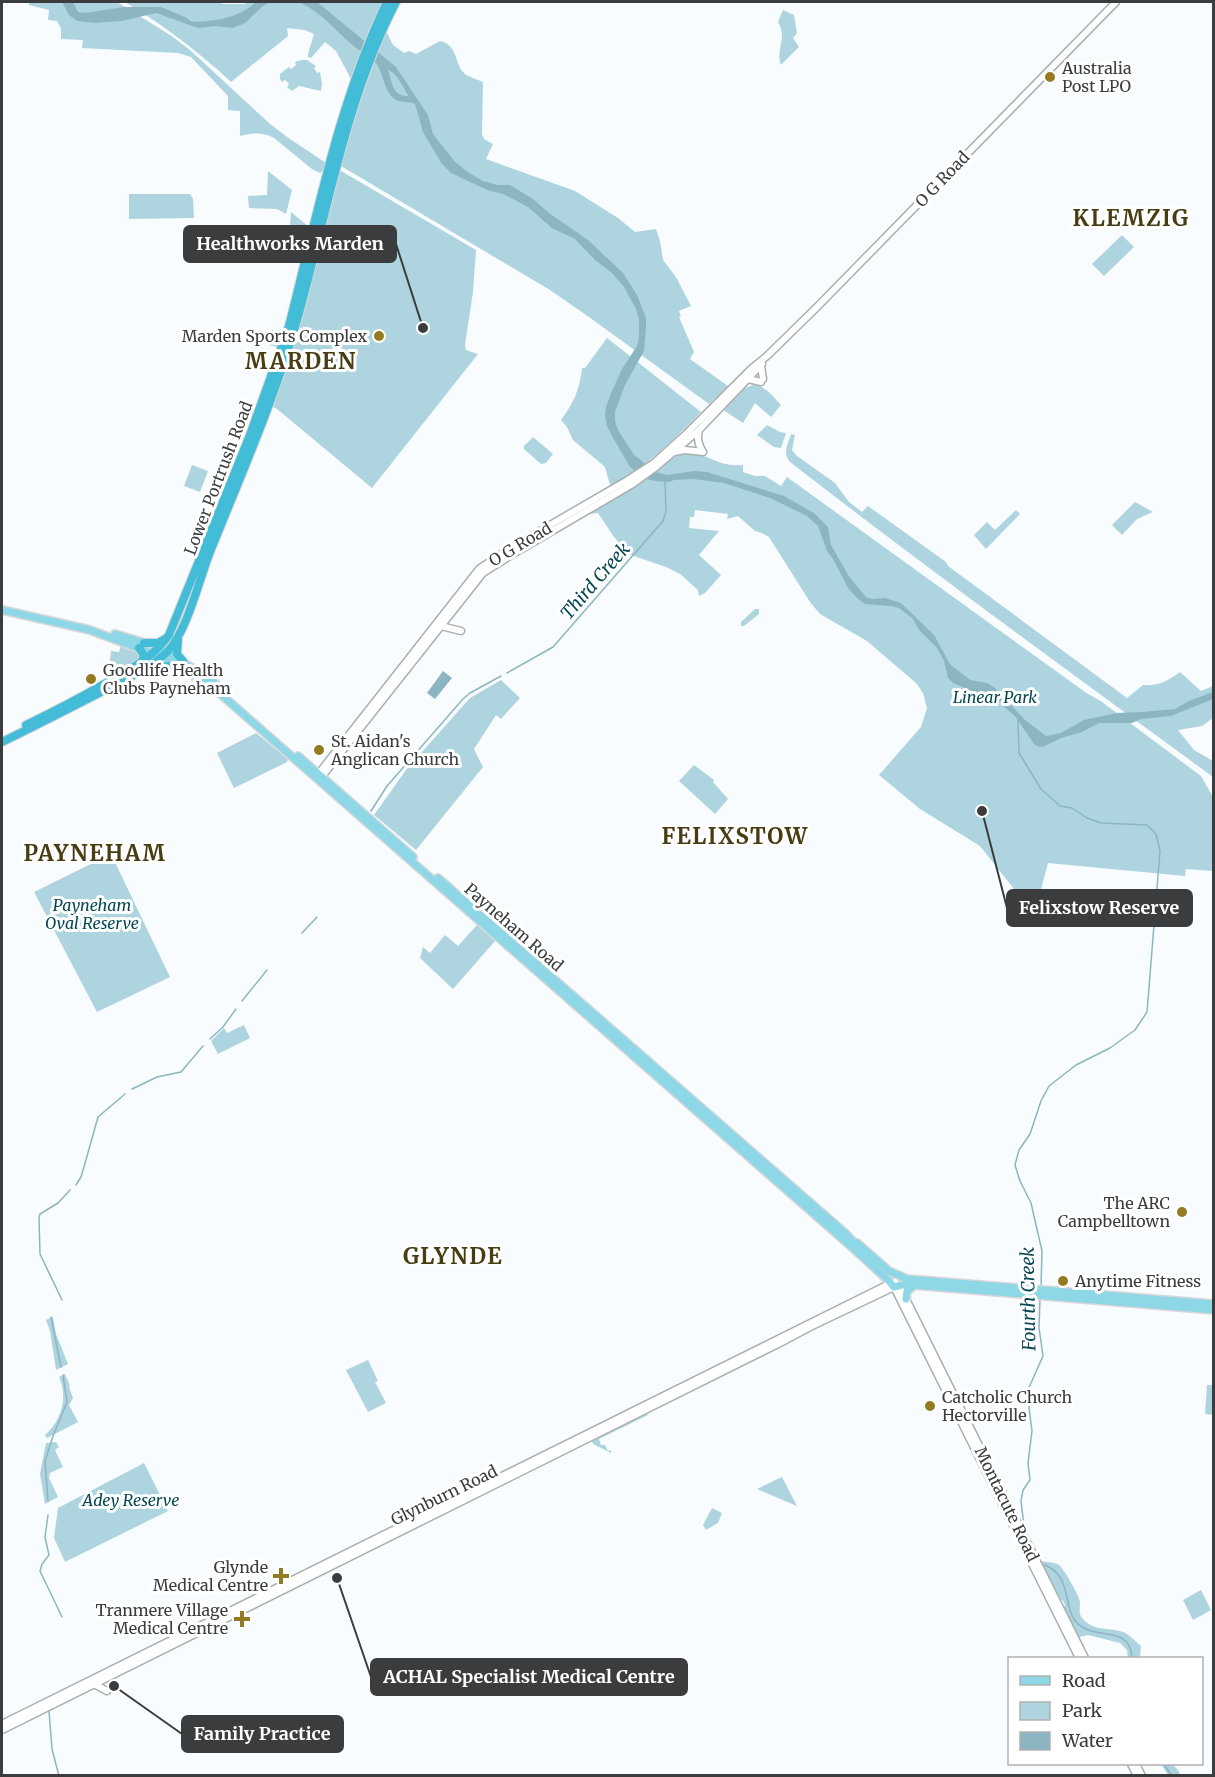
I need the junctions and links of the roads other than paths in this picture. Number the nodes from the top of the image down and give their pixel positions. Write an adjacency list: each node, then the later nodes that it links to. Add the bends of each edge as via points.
1 (387, 2): 4 (highway)
2 (396, 2): 4 (highway)
3 (1116, 2): 9 (main road, O G Road)
4 (374, 40): 5 (highway, Lower Portrush Road)
5 (334, 164): 6 (highway, Lower Portrush Road); 7 (highway, Lower Portrush Road, via 313,263)
6 (285, 337): 7 (highway); 8 (highway, Lower Portrush Road)
7 (289, 345): 8 (highway); 16 (highway, Lower Portrush Road)
8 (281, 351): 14 (highway, Lower Portrush Road)
9 (767, 356): 10 (main road, O G Road); 12 (main road, O G Road)
10 (761, 366): 11 (main road, O G Road); 11 (main road, via 762,381)
11 (748, 379): 12 (main road, O G Road)
12 (718, 405): 13 (main road, O G Road)
13 (706, 418): 15 (main road, O G Road); 18 (main road, O G Road)
14 (256, 420): 16 (highway); 17 (highway, Lower Portrush Road)
15 (700, 429): 18 (main road, O G Road); 19 (main road, via 697,437 703,452)
16 (259, 431): 17 (highway); 22 (highway, Lower Portrush Road)
17 (250, 436): 21 (highway, Lower Portrush Road)
18 (685, 438): 19 (main road, O G Road); 20 (main road, O G Road)
19 (673, 452): 20 (main road, O G Road)
20 (655, 465): 25 (main road, O G Road, via 479,569)
21 (209, 535): 22 (highway); 23 (highway, Lower Portrush Road)
22 (211, 548): 23 (highway); 27 (highway, Lower Portrush Road)
23 (202, 556): 29 (highway, Lower Portrush Road)
24 (2, 610): 30 (main road, Payneham Road)
25 (444, 618): 26 (main road, O G Road); 35 (main road, O G Road)
26 (441, 626): 28 (main road); 35 (main road, O G Road)
27 (181, 629): 31 (highway, Lower Portrush Road, via 173,644); 33 (highway, via 177,652)
28 (460, 631)
29 (167, 638): 30 (highway); 31 (highway, Lower Portrush Road)
30 (141, 645): 31 (main road, Payneham Road); 32 (highway)
31 (160, 652): 32 (highway); 33 (main road, Payneham Road); 34 (highway)
32 (142, 661): 36 (highway)
33 (180, 663): 34 (highway); 39 (main road, Payneham Road, via 209,678)
34 (147, 669): 37 (highway)
35 (377, 703): 38 (main road, O G Road); 39 (main road, O G Road)
36 (2, 737)
37 (2, 742)
38 (333, 764): 39 (main road, O G Road); 40 (main road, via 329,776)
39 (318, 778): 40 (main road, Payneham Road); 41 (main road, Payneham Road)
40 (334, 788): 41 (main road, Payneham Road)
41 (438, 882): 42 (main road); 43 (main road, Payneham Road); 44 (main road, Payneham Road)
42 (431, 890)
43 (458, 896): 44 (main road); 45 (main road, Payneham Road)
44 (462, 906): 45 (main road, Payneham Road)
45 (806, 1203): 46 (main road, Payneham Road); 47 (main road, Payneham Road)
46 (845, 1233): 48 (main road, via 888,1270); 49 (main road, Payneham Road)
47 (883, 1275): 49 (main road, Payneham Road); 51 (main road)
48 (907, 1279): 49 (main road); 52 (main road)
49 (895, 1284): 50 (main road); 51 (main road, Glynburn Road); 53 (main road, Montacute Road)
50 (915, 1285): 52 (main road); 53 (main road)
51 (878, 1292): 53 (main road, via 891,1292); 56 (main road, Glynburn Road); 57 (main road, Glynburn Road)
52 (1041, 1293): 54 (main road); 55 (main road)
53 (903, 1300): 58 (main road, Montacute Road); 59 (main road, Montacute Road)
54 (1214, 1304)
55 (1214, 1310)
56 (198, 1633): 57 (main road); 60 (main road, Glynburn Road)
57 (183, 1634): 62 (main road, Glynburn Road)
58 (1078, 1657)
59 (1084, 1657)
60 (94, 1684): 61 (main road); 63 (main road, Glynburn Road)
61 (107, 1691)
62 (2, 1724)
63 (2, 1730)

